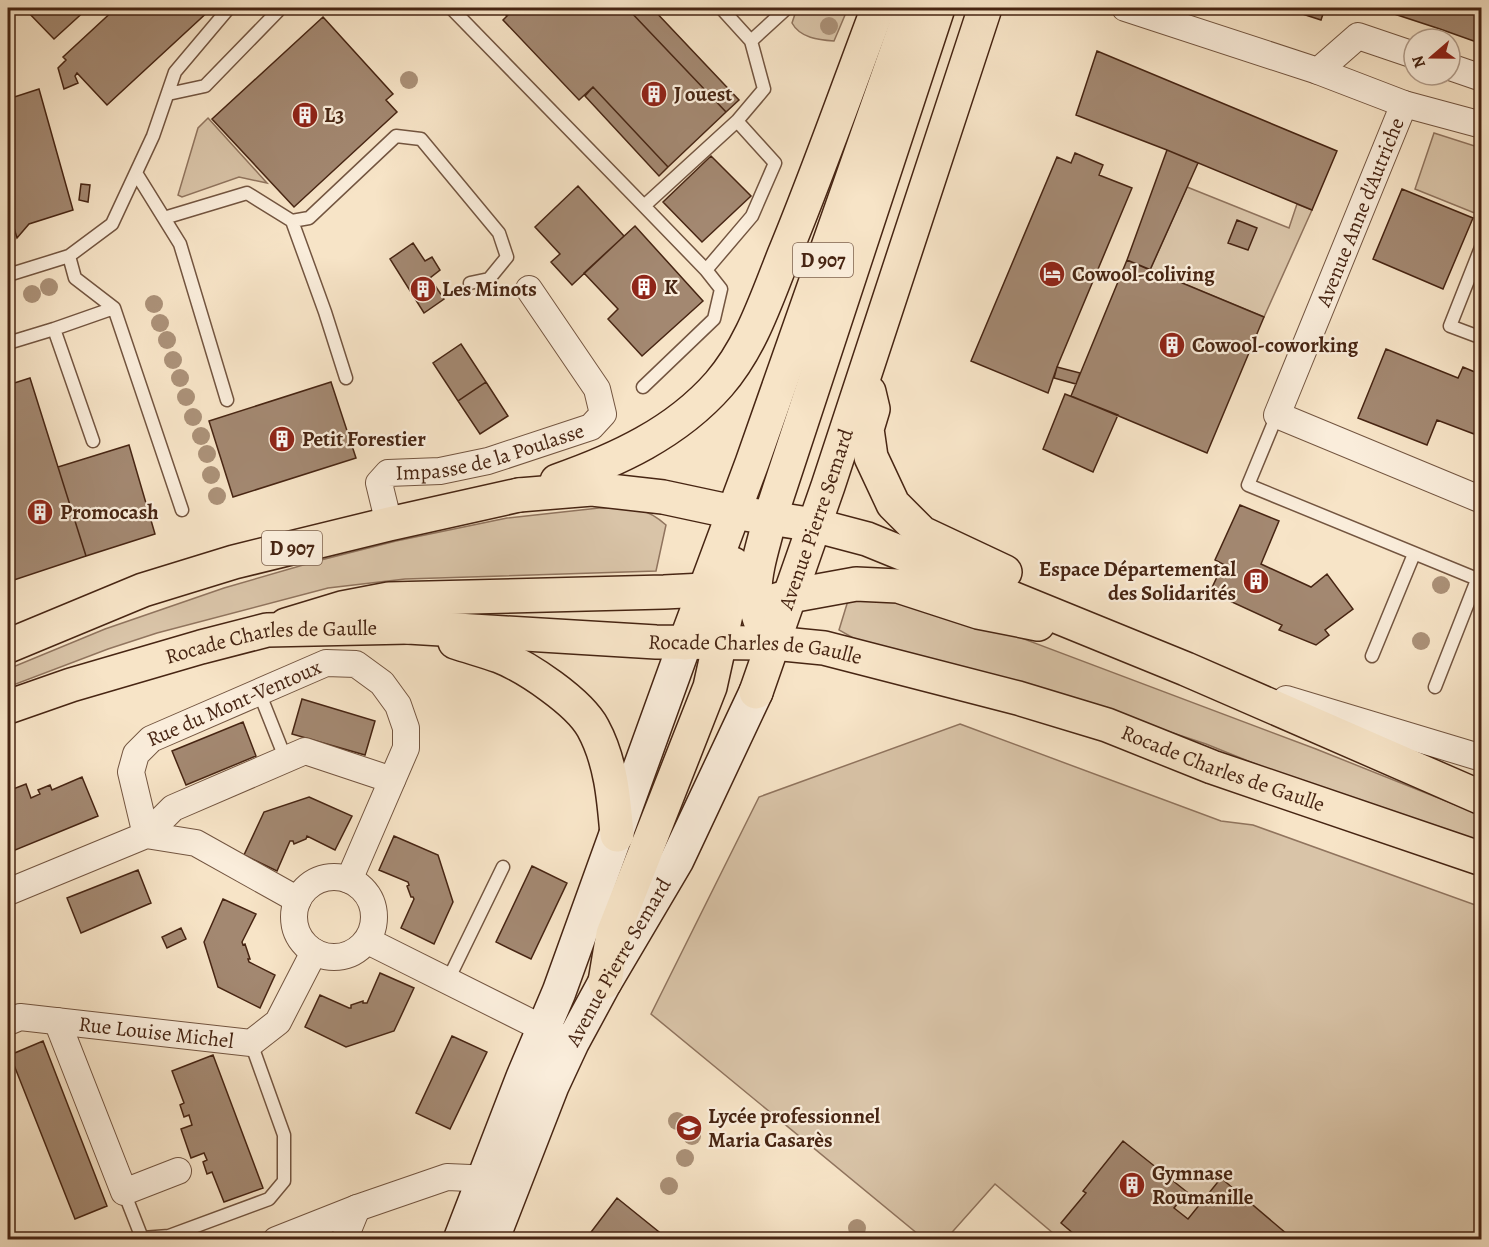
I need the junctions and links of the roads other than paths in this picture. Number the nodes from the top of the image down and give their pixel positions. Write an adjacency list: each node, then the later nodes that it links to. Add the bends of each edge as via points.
1 (229, 8): 16 (lane, via 175,72)
2 (451, 8): 21 (lane)
3 (721, 8): 11 (lane)
4 (787, 8): 11 (lane)
5 (878, 8): 40 (main road, via 791,239 739,358 718,385 662,433 595,468)
6 (912, 8): 45 (main road, Avenue Pierre Semard / D 907)
7 (938, 8): 43 (main road)
8 (985, 8): 34 (main road, Avenue Pierre Semard)
9 (1125, 8): 13 (street)
10 (278, 11): 16 (lane, via 205,86)
11 (751, 41): 18 (lane, via 764,89)
12 (1402, 51): 13 (street, via 1358,36)
13 (1318, 71): 17 (street)
14 (1462, 72): 15 (street)
15 (1482, 78)
16 (168, 94): 20 (lane)
17 (1404, 104): 19 (street); 38 (street, Avenue Anne d'Autriche)
18 (737, 121): 21 (lane); 26 (lane, via 775,164 752,216)
19 (1482, 125)
20 (136, 173): 22 (lane); 25 (lane, via 112,224)
21 (644, 206): 26 (lane)
22 (164, 218): 23 (lane, via 248,193); 37 (lane, via 180,244)
23 (292, 221): 28 (lane, via 309,218 396,136 422,139 499,233 507,257 489,279); 35 (lane)
24 (1482, 245): 32 (lane, via 1450,326)
25 (69, 256): 27 (lane); 30 (lane, via 75,278)
26 (706, 270): 36 (lane, via 721,289 714,319)
27 (8, 275)
28 (470, 283)
29 (529, 288): 44 (street, Impasse de la Poulasse, via 597,389 603,414 591,427 488,461 440,471 388,473 379,483)
30 (114, 308): 31 (lane); 42 (lane)
31 (54, 329): 33 (lane); 39 (lane)
32 (1482, 338)
33 (8, 343)
34 (864, 372): 46 (main road, Avenue Pierre Semard); 54 (main road, via 873,409 867,429 871,457 893,504 922,533 1032,585)
35 (346, 378)
36 (643, 387)
37 (227, 400)
38 (1277, 415): 41 (street); 47 (lane, via 1248,485)
39 (93, 441)
40 (519, 495): 44 (main road, D 907); 45 (main road, D 907, via 592,489 663,497 694,504 711,520)
41 (1482, 500)
42 (182, 510)
43 (770, 518): 45 (main road); 46 (main road); 49 (main road)
44 (389, 524): 57 (main road, D 907, via 234,562 143,590)
45 (729, 525): 49 (main road, Avenue Pierre Semard / D 907)
46 (814, 525): 49 (main road, via 797,545); 50 (main road, Avenue Pierre Semard); 54 (main road, via 867,539)
47 (1414, 554): 48 (lane); 59 (lane)
48 (1479, 580): 61 (lane)
49 (731, 582): 51 (main road); 53 (main road, via 389,599); 55 (main road, Avenue Pierre Semard / D 907)
50 (790, 596): 51 (main road); 54 (main road, via 856,584 898,586 978,612); 56 (main road, Avenue Pierre Semard)
51 (734, 624): 55 (main road, Rocade Charles de Gaulle); 56 (main road, Rocade Charles de Gaulle); 56 (main road, via 759,621); 79 (main road, via 613,934)
52 (408, 627): 53 (main road, Rocade Charles de Gaulle); 55 (main road, Rocade Charles de Gaulle); 70 (main road, via 502,657 575,704 592,726 607,764)
53 (267, 630): 64 (main road, Rocade Charles de Gaulle, via 71,685)
54 (1110, 639): 60 (main road)
55 (684, 643): 70 (main road, Avenue Pierre Semard)
56 (773, 643): 58 (main road, Rocade Charles de Gaulle); 63 (main road, Avenue Pierre Semard)
57 (8, 646)
58 (824, 648): 63 (main road, via 794,661); 71 (main road, Rocade Charles de Gaulle, via 1107,725)
59 (1372, 656)
60 (1186, 669): 65 (street); 68 (main road)
61 (1435, 687)
62 (259, 692): 66 (lane); 67 (street, Rue du Mont-Ventoux, via 326,663 356,664 382,683 398,705 406,728 406,748); 69 (street, Rue du Mont-Ventoux, via 151,739 136,753 131,772)
63 (756, 693): 79 (main road, Avenue Pierre Semard, via 677,860)
64 (8, 707)
65 (1482, 758)
66 (286, 759): 67 (street, via 305,752); 69 (street, via 173,808)
67 (392, 780): 73 (street, Rue du Mont-Ventoux)
68 (1482, 798)
69 (146, 835): 74 (street); 75 (street, via 196,843)
70 (617, 835): 82 (main road, Avenue Pierre Semard)
71 (1475, 858)
72 (504, 867): 78 (lane)
73 (349, 880): 75 (street, via 323,878); 76 (street, via 368,894 373,906 375,918)
74 (8, 892)
75 (298, 900): 77 (street, via 294,919 297,932 303,944)
76 (368, 941): 77 (street, via 342,957); 78 (street)
77 (314, 952): 83 (street, Rue Louise Michel, via 278,1023)
78 (448, 980): 82 (street)
79 (605, 981): 82 (main road, Avenue Pierre Semard)
80 (57, 1021): 81 (street, Rue Louise Michel, via 20,1017); 83 (street, Rue Louise Michel); 87 (street, Rue Louise Michel)
81 (8, 1022)
82 (556, 1035): 84 (lane, Avenue Pierre Semard); 86 (main road, Avenue Pierre Semard, via 552,1086)
83 (251, 1042): 89 (lane, via 284,1135 284,1181 269,1199 169,1236)
84 (542, 1066)
85 (178, 1171): 87 (street)
86 (498, 1183): 88 (street, via 447,1177); 92 (main road, Avenue Pierre Semard); 93 (main road, Avenue Pierre Semard)
87 (124, 1192): 89 (lane)
88 (357, 1208): 90 (street); 91 (street)
89 (140, 1239)
90 (276, 1239)
91 (344, 1239)
92 (460, 1239)
93 (492, 1239)

